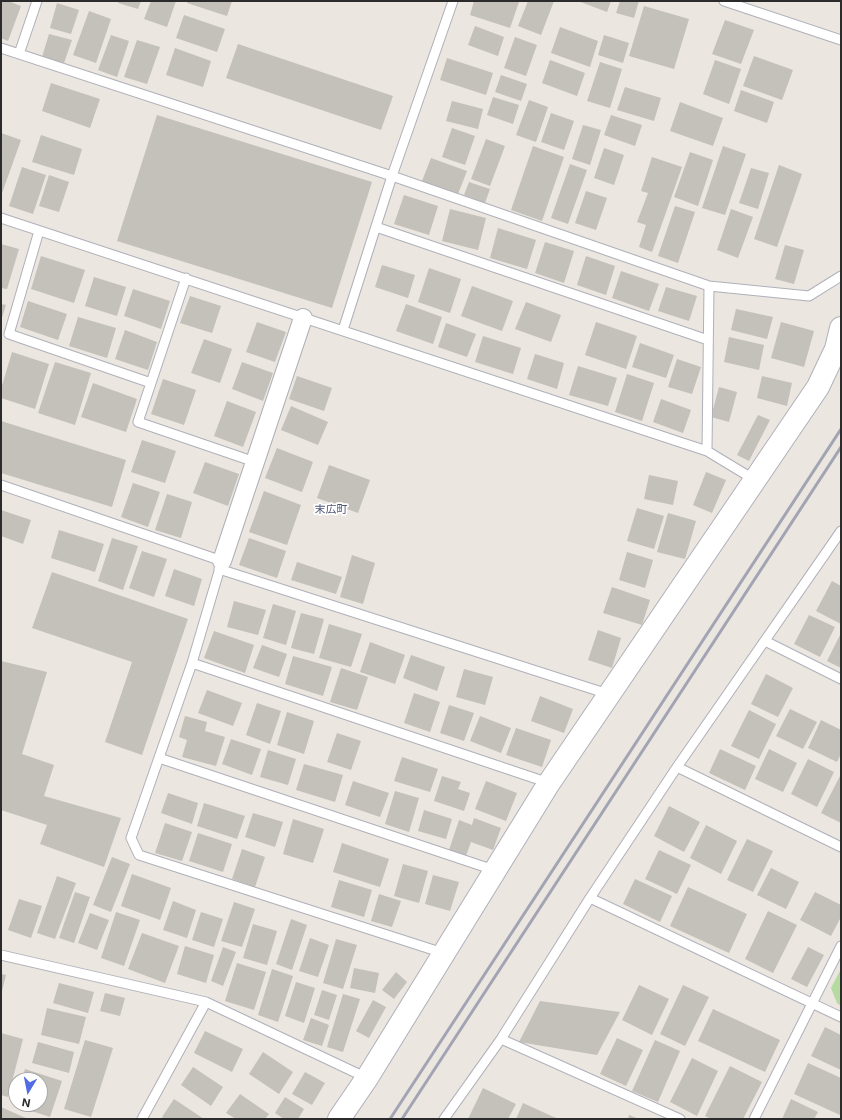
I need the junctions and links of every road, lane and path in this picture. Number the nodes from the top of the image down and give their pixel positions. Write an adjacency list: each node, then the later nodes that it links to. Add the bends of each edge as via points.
1 (37, 1): 6 (lane)
2 (453, 1): 7 (lane)
3 (724, 1): 4 (lane)
4 (841, 40)
5 (1, 48): 6 (lane)
6 (19, 54): 7 (lane)
7 (392, 176): 9 (lane); 13 (lane)
8 (1, 218): 10 (lane)
9 (376, 227): 16 (lane); 17 (lane)
10 (39, 231): 12 (lane); 18 (lane, via 9,334)
11 (841, 276): 13 (lane, via 809,296)
12 (186, 278): 14 (lane); 18 (lane)
13 (709, 286): 17 (lane)
14 (303, 318): 16 (lane); 20 (street)
15 (841, 328): 21 (street, via 836,349 818,388)
16 (343, 330): 19 (lane)
17 (708, 340): 19 (lane)
18 (151, 383): 20 (lane, via 138,422)
19 (706, 451): 21 (lane)
20 (255, 462): 24 (street)
21 (755, 480): 28 (street)
22 (1, 484): 24 (lane)
23 (841, 531): 25 (lane)
24 (221, 565): 26 (lane); 28 (lane)
25 (765, 641): 27 (lane); 30 (lane)
26 (192, 663): 29 (lane); 31 (lane)
27 (841, 679)
28 (608, 694): 31 (street)
29 (159, 758): 33 (lane); 36 (lane, via 131,838 139,855)
30 (677, 767): 32 (lane); 34 (lane)
31 (549, 783): 33 (street)
32 (841, 847)
33 (494, 870): 36 (street)
34 (590, 898): 39 (lane); 41 (lane)
35 (841, 946): 39 (lane)
36 (443, 953): 42 (street)
37 (1, 955): 38 (lane)
38 (206, 1002): 42 (lane); 43 (lane)
39 (813, 1004): 40 (lane); 47 (lane)
40 (841, 1017)
41 (501, 1039): 45 (lane); 46 (lane)
42 (367, 1078): 44 (street)
43 (142, 1119)
44 (338, 1119)
45 (444, 1119)
46 (680, 1119)
47 (754, 1119)

